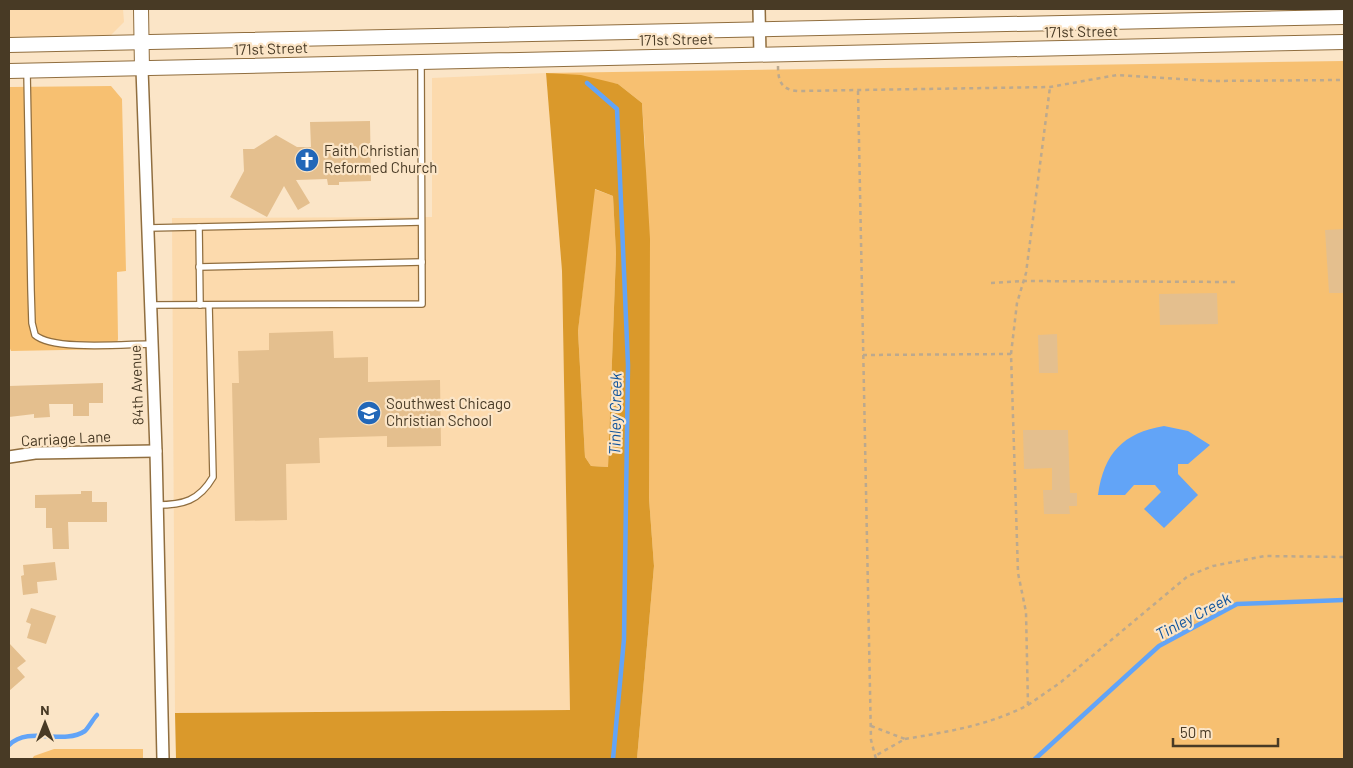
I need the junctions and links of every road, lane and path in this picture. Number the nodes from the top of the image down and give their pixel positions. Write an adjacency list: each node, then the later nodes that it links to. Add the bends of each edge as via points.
1 (141, 9): 5 (street, 84th Avenue)
2 (759, 9): 4 (street)
3 (1344, 17): 4 (street, 171st Street)
4 (760, 30): 5 (street, 171st Street); 8 (street)
5 (141, 42): 7 (street, 171st Street); 11 (street, 84th Avenue)
6 (1344, 42): 8 (street, 171st Street)
7 (9, 45)
8 (760, 55): 9 (street, 171st Street)
9 (420, 61): 11 (street, 171st Street); 17 (lane)
10 (778, 66): 16 (path, via 779,82 788,91)
11 (142, 69): 13 (street, 171st Street); 19 (street, 84th Avenue)
12 (9, 71): 13 (street, 171st Street)
13 (27, 71): 28 (lane, via 32,323 35,335 46,342 64,344)
14 (1344, 80): 15 (path, via 1211,81 1117,75)
15 (1050, 87): 16 (path); 22 (path)
16 (858, 91): 30 (path)
17 (421, 222): 18 (lane); 20 (lane)
18 (199, 227): 19 (lane); 21 (lane)
19 (148, 228): 25 (street, 84th Avenue)
20 (422, 262): 21 (lane); 27 (lane, via 422,304)
21 (199, 267): 26 (lane)
22 (1023, 281): 23 (path); 24 (path); 29 (path)
23 (1234, 282)
24 (991, 283)
25 (150, 305): 26 (lane); 28 (street, 84th Avenue)
26 (200, 305): 27 (lane)
27 (209, 305): 33 (lane, via 213,477 206,488 189,500 179,504)
28 (152, 344): 31 (street, 84th Avenue)
29 (1011, 354): 30 (path); 35 (path, via 1018,573 1026,612)
30 (863, 355): 36 (path)
31 (156, 451): 32 (street, Carriage Lane, via 35,453); 33 (street, 84th Avenue)
32 (9, 458)
33 (157, 504): 39 (street, 84th Avenue)
34 (1344, 557): 35 (path, via 1265,556 1213,566 1188,576 1061,682)
35 (1028, 705): 37 (path, via 1009,715)
36 (871, 726): 37 (path); 38 (path)
37 (905, 739): 38 (path)
38 (876, 758)
39 (163, 759)

